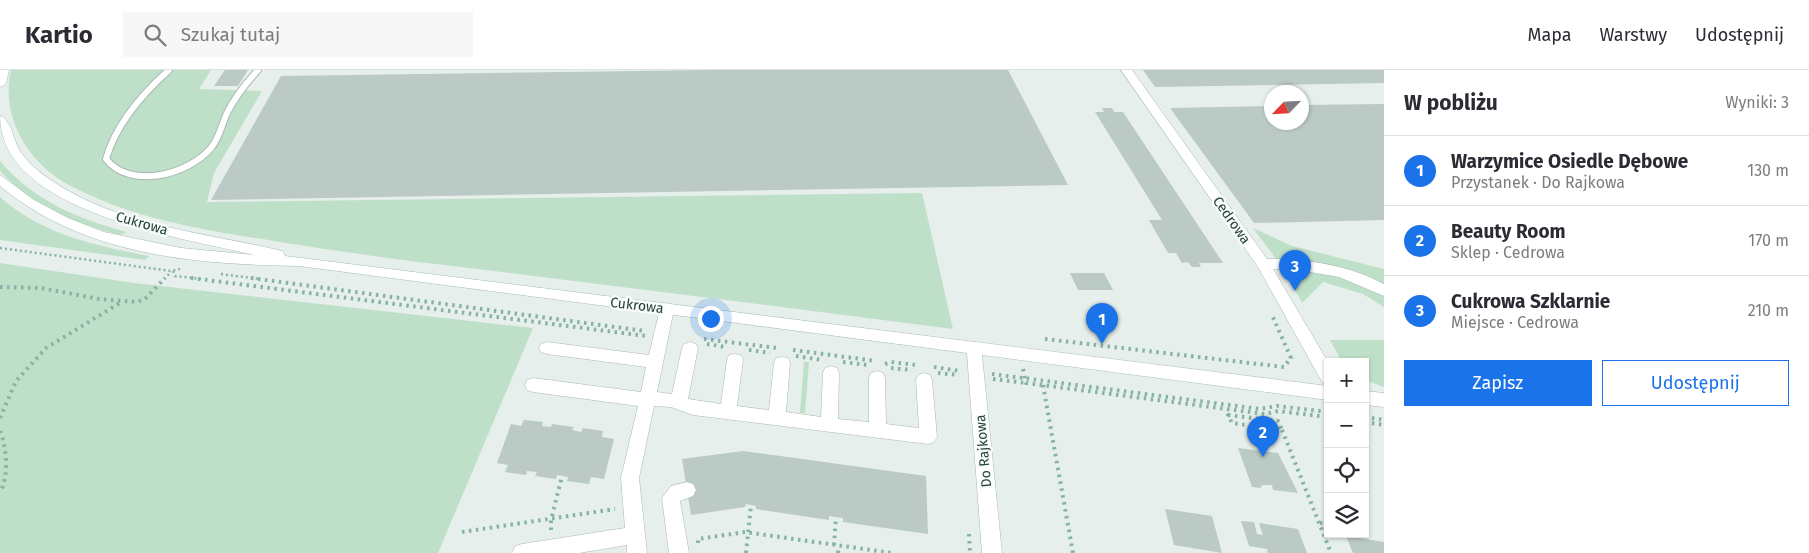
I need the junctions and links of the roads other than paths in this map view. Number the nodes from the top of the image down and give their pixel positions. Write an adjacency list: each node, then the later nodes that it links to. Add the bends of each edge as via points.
1 (4, 70): 5 (street)
2 (169, 70): 3 (lane, via 134,109 108,149 106,159 115,170 129,176 154,176 197,160 210,150 224,120)
3 (258, 70)
4 (1126, 70): 11 (street, Cedrowa)
5 (0, 84)
6 (0, 120): 8 (street)
7 (0, 151): 8 (street, Cukrowa)
8 (18, 157): 10 (street, Cukrowa, via 52,187 94,209 166,231 250,248)
9 (0, 180): 10 (street, Cukrowa, via 36,209 104,237 236,259)
10 (299, 262): 13 (street, Cukrowa)
11 (1263, 264): 12 (street, via 1324,267); 21 (street, Cedrowa)
12 (1384, 291)
13 (667, 309): 16 (street, Cukrowa); 19 (street)
14 (696, 343): 29 (street)
15 (548, 348): 19 (street)
16 (974, 348): 25 (street, Cukrowa); 38 (street, Do Rajkowa)
17 (783, 357): 31 (street)
18 (735, 360): 30 (street)
19 (657, 362): 27 (street)
20 (833, 365): 32 (street)
21 (1324, 370)
22 (880, 371): 33 (street)
23 (925, 371): 33 (street, via 928,437)
24 (533, 385): 27 (street)
25 (1324, 392)
26 (1369, 398): 28 (street)
27 (646, 400): 29 (street); 35 (street, via 630,478)
28 (1384, 400)
29 (680, 401): 30 (street, via 694,408)
30 (728, 412): 31 (street)
31 (777, 418): 32 (street)
32 (828, 424): 33 (street)
33 (878, 431)
34 (687, 490): 37 (street, via 676,492 671,498)
35 (631, 541): 36 (street)
36 (522, 553)
37 (679, 553)
38 (992, 553)

